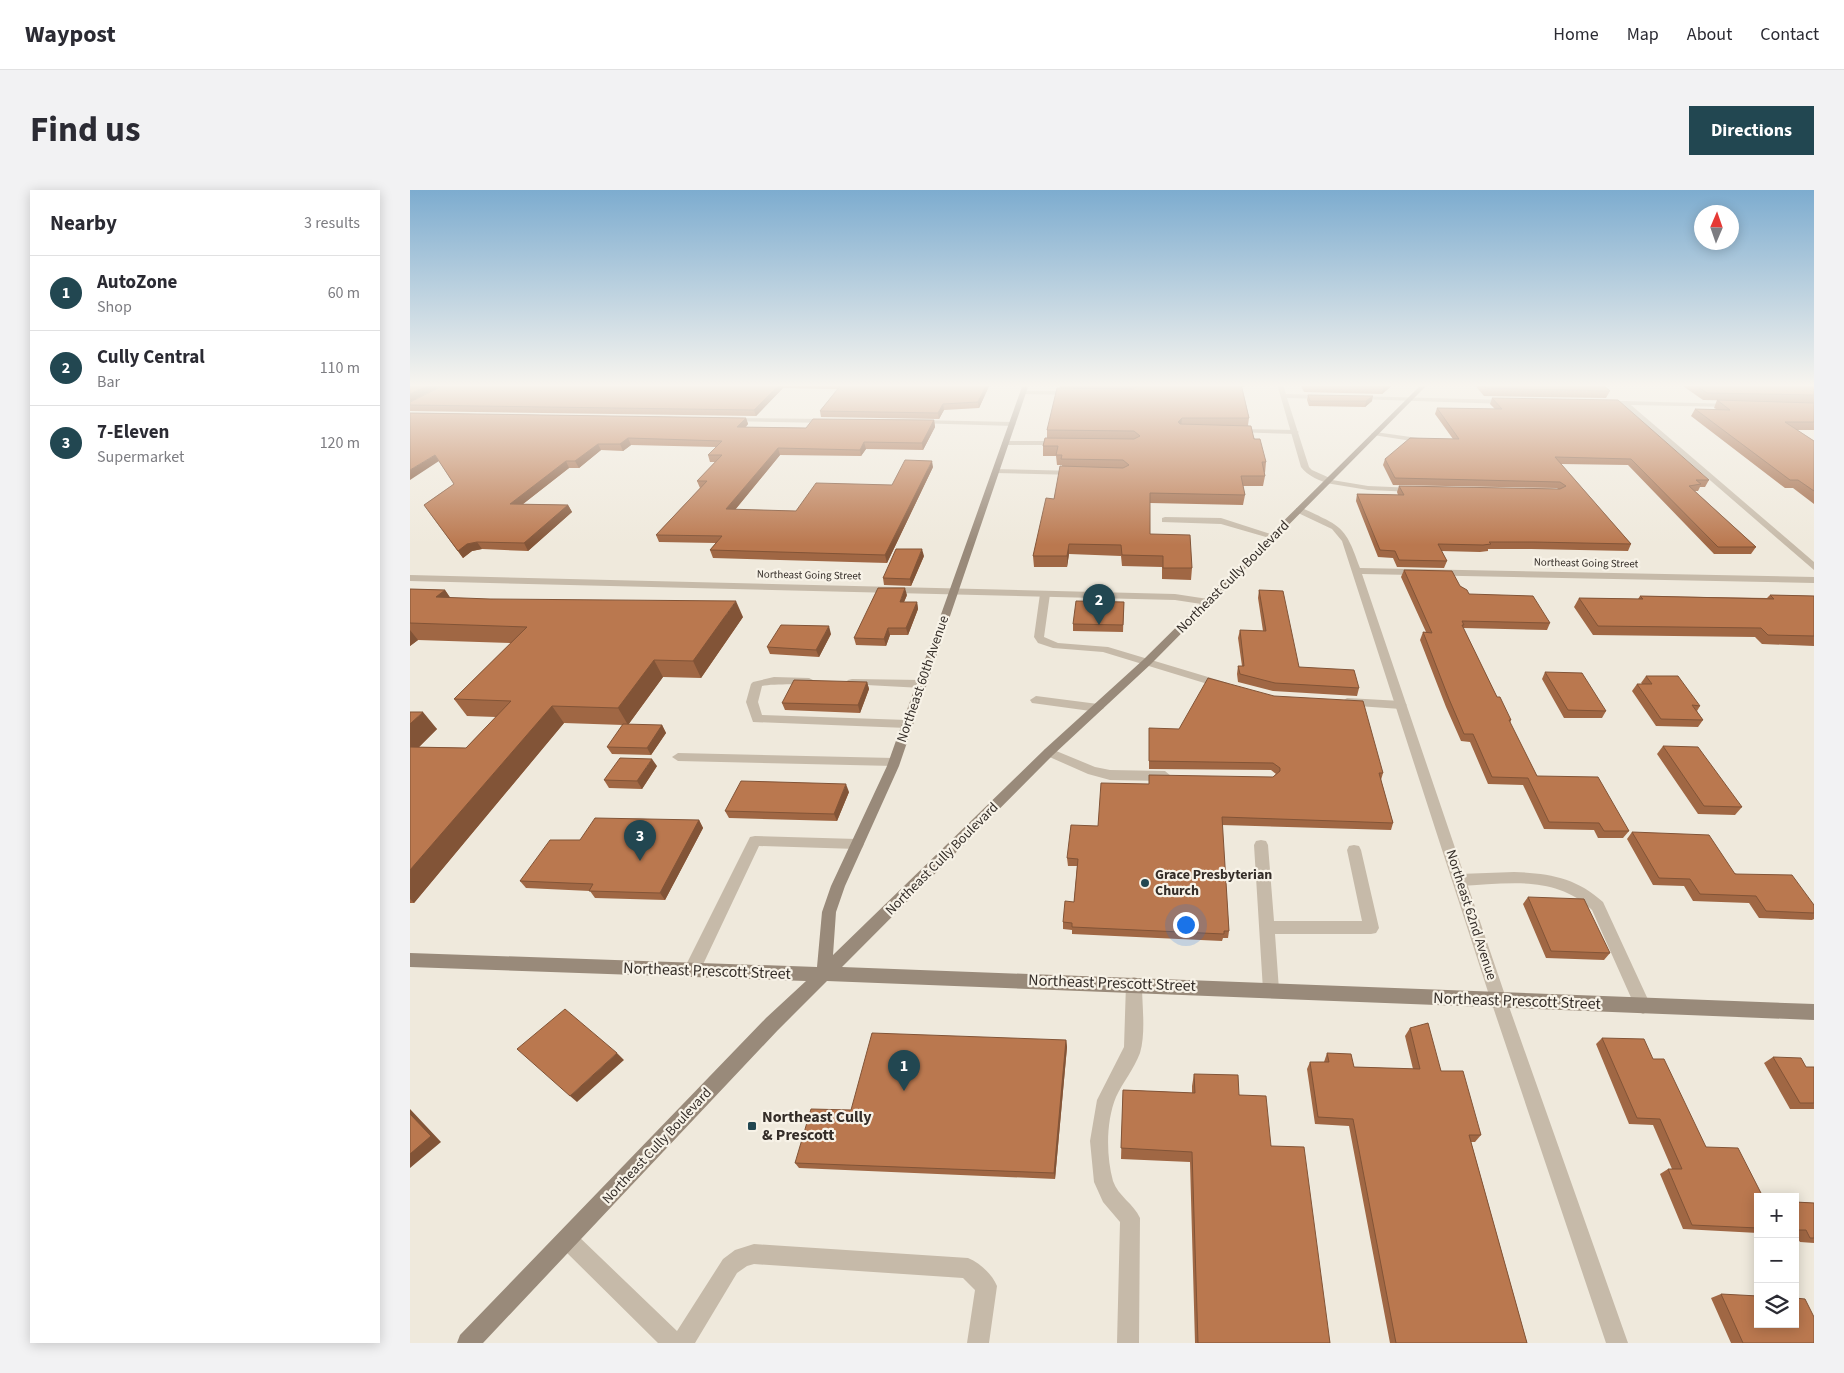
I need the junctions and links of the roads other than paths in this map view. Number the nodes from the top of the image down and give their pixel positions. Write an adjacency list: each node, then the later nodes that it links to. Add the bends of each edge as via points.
1 (1008, 438): 8 (street, Northeast 60th Avenue)
2 (1297, 438): 11 (street, via 1305,467)
3 (1371, 438): 11 (street, Northeast Cully Boulevard)
4 (1410, 438): 6 (street)
5 (1664, 438): 16 (street)
6 (1430, 440)
7 (1071, 442): 8 (street)
8 (1006, 443): 9 (street, Northeast 60th Avenue)
9 (996, 471): 10 (street); 20 (street, Northeast 60th Avenue)
10 (1085, 473)
11 (1329, 481): 12 (street, via 1368,488); 13 (street, Northeast Cully Boulevard)
12 (1425, 490)
13 (1299, 510): 15 (street, Northeast Cully Boulevard); 17 (street, Northeast 62nd Avenue, via 1342,532)
14 (1165, 520): 15 (street, via 1221,521)
15 (1273, 536): 22 (street, Northeast Cully Boulevard)
16 (1814, 567)
17 (1357, 571): 19 (street, Northeast Going Street); 30 (street, Northeast 62nd Avenue)
18 (410, 578): 20 (street, Northeast Going Street)
19 (1814, 580)
20 (954, 591): 21 (street, Northeast Going Street); 26 (street, Northeast 60th Avenue)
21 (1045, 594): 22 (street, Northeast Going Street, via 1175,597); 23 (street, via 1039,637 1042,641 1058,646 1104,649)
22 (1208, 602): 23 (street, Northeast Cully Boulevard)
23 (1147, 662): 27 (street); 31 (street, Northeast Cully Boulevard)
24 (823, 681): 32 (street, via 774,680 757,684 752,702 757,719)
25 (843, 682): 26 (street)
26 (922, 684): 32 (street, Northeast 60th Avenue)
27 (1233, 687)
28 (1036, 700): 31 (street)
29 (1337, 701): 30 (street)
30 (1401, 704): 40 (street, Northeast 62nd Avenue)
31 (1098, 708): 33 (street, Northeast Cully Boulevard)
32 (907, 724): 35 (street, Northeast 60th Avenue)
33 (1049, 752): 36 (street, via 1092,772); 44 (street, Northeast Cully Boulevard)
34 (678, 757): 35 (street)
35 (894, 762): 37 (street, Northeast 60th Avenue)
36 (1176, 776)
37 (857, 844): 43 (street, via 755,841); 44 (street, Northeast 60th Avenue, via 829,912)
38 (1261, 846): 41 (street)
39 (1354, 850): 41 (street, via 1371,928)
40 (1459, 880): 47 (street, Northeast 62nd Avenue); 48 (street, via 1536,879 1572,886 1589,895 1598,906)
41 (1267, 927): 46 (street)
42 (410, 960): 43 (street, Northeast Prescott Street)
43 (692, 970): 44 (street, Northeast Prescott Street)
44 (824, 974): 45 (street, Northeast Prescott Street); 50 (street, Northeast Cully Boulevard, via 772,1024)
45 (1134, 984): 46 (street, Northeast Prescott Street); 55 (street, via 1132,1051 1110,1091 1100,1129 1101,1175 1108,1192 1130,1218)
46 (1271, 990): 47 (street, Northeast Prescott Street)
47 (1499, 1001): 48 (street, Northeast Prescott Street); 56 (street, Northeast 62nd Avenue)
48 (1643, 1006): 49 (street, Northeast Prescott Street)
49 (1814, 1012)
50 (568, 1240): 51 (street, Northeast Cully Boulevard); 52 (street)
51 (468, 1343)
52 (674, 1343)
53 (682, 1343): 54 (street, via 730,1266 754,1254 968,1268 986,1286)
54 (978, 1343)
55 (1128, 1343)
56 (1617, 1343)

